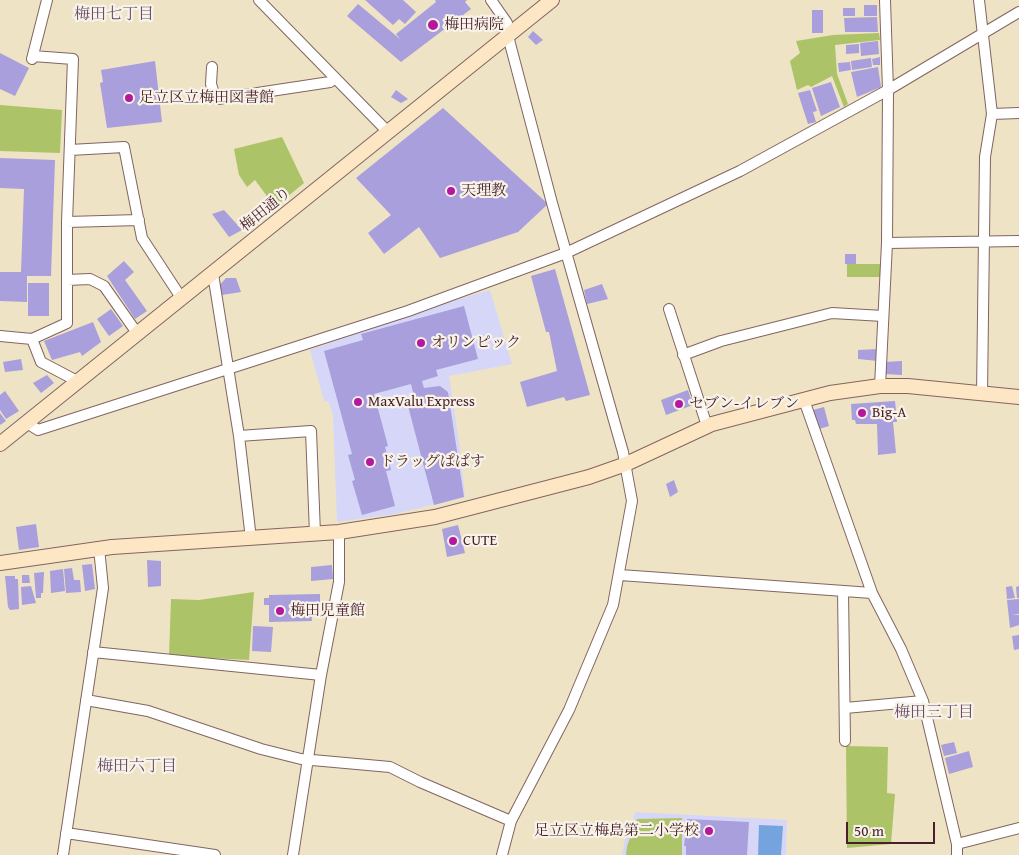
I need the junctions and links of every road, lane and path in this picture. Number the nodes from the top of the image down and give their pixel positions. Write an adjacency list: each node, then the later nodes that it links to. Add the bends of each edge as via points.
1 (48, 0): 16 (street, via 33,58 73,59)
2 (259, 0): 11 (street)
3 (491, 0): 9 (street, via 508,23)
4 (552, 0): 9 (street, 梅田通り)
5 (885, 0): 12 (street)
6 (979, 0): 8 (street)
7 (1019, 12): 8 (street)
8 (983, 33): 12 (street); 13 (street)
9 (508, 36): 15 (street, 梅田通り); 22 (street)
10 (212, 67): 11 (street, via 211,84 218,99 330,82)
11 (335, 78): 15 (street)
12 (888, 90): 21 (street); 22 (street, via 716,184)
13 (992, 114): 14 (street); 19 (street, via 985,157)
14 (1019, 114)
15 (388, 132): 23 (street, 梅田通り)
16 (70, 150): 17 (street, via 124,147); 18 (street)
17 (138, 220): 18 (street); 25 (street, via 142,238)
18 (67, 222): 24 (street)
19 (984, 240): 20 (street); 21 (street); 35 (street)
20 (1019, 241)
21 (886, 243): 27 (street)
22 (566, 253): 32 (street, via 408,311); 42 (street)
23 (213, 274): 25 (street, 梅田通り); 32 (street)
24 (67, 280): 28 (street, via 90,279 104,286); 30 (street, via 67,323)
25 (182, 299): 28 (street, 梅田通り)
26 (669, 309): 31 (street)
27 (883, 316): 31 (street, via 832,313 721,341); 34 (street)
28 (137, 333): 33 (street, 梅田通り)
29 (0, 336): 30 (street)
30 (32, 339): 33 (street, via 41,362)
31 (683, 355): 39 (street)
32 (229, 368): 38 (street, via 38,430); 40 (street)
33 (79, 382): 38 (street, 梅田通り)
34 (880, 386): 35 (street); 37 (street)
35 (982, 394): 36 (street)
36 (1019, 397)
37 (804, 400): 39 (street); 50 (street)
38 (26, 423): 41 (street, 梅田通り)
39 (707, 426): 42 (street)
40 (239, 436): 44 (street, via 311,431); 45 (street)
41 (0, 444)
42 (626, 464): 43 (street, via 589,477 435,517); 48 (street, via 632,502)
43 (339, 532): 44 (street); 52 (street, via 339,582)
44 (315, 534): 45 (street)
45 (251, 539): 46 (street)
46 (99, 548): 47 (street); 51 (street, via 103,588)
47 (0, 563)
48 (620, 574): 49 (street); 58 (street, via 603,634 569,710)
49 (842, 591): 50 (street); 55 (street)
50 (872, 593): 54 (street)
51 (93, 652): 52 (street); 53 (street)
52 (321, 675): 57 (street)
53 (86, 700): 57 (street, via 148,711 261,749); 60 (street)
54 (923, 701): 55 (street); 61 (street)
55 (846, 708): 56 (street)
56 (845, 741)
57 (310, 759): 58 (street, via 390,767); 64 (street)
58 (511, 821): 65 (street)
59 (1019, 828): 61 (street)
60 (66, 833): 62 (street); 63 (street)
61 (957, 850)
62 (63, 855)
63 (215, 855)
64 (293, 855)
65 (502, 855)

